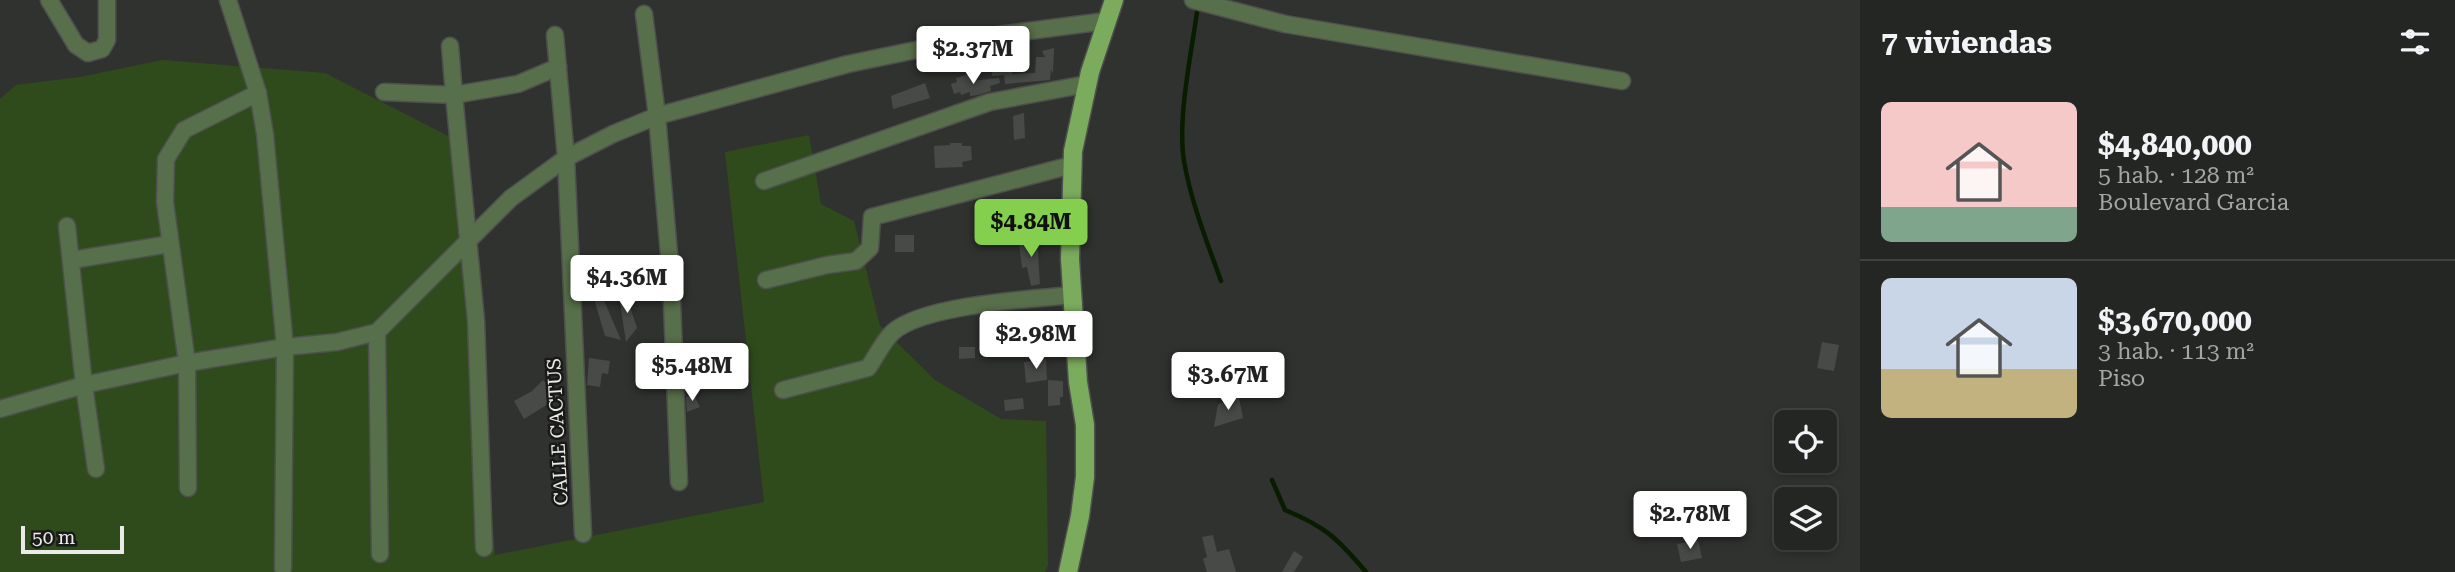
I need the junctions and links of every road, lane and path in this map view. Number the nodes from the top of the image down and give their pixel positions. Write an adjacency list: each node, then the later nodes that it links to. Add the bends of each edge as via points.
1 (49, 0): 2 (street, via 76,45 88,53 102,49 107,40)
2 (107, 0)
3 (228, 0): 14 (street)
4 (1114, 0): 7 (main road)
5 (1193, 0): 11 (street, via 1284,24)
6 (643, 14): 16 (street)
7 (1106, 21): 12 (main road); 16 (street, via 974,38 848,64)
8 (555, 35): 10 (street, CALLE CACTUS)
9 (450, 46): 15 (street)
10 (558, 67): 15 (street, via 518,85); 17 (street, CALLE CACTUS)
11 (1622, 81)
12 (1087, 84): 18 (main road); 19 (street, via 990,102)
13 (384, 92): 15 (street)
14 (258, 93): 22 (street, via 184,130 166,159 164,202); 27 (street)
15 (454, 95): 21 (street)
16 (657, 116): 17 (street); 33 (street, via 671,277)
17 (566, 158): 21 (street, via 510,198); 35 (street, CALLE CACTUS)
18 (1072, 165): 24 (street, via 872,216 870,248 856,261); 25 (main road)
19 (764, 181)
20 (67, 226): 23 (street)
21 (467, 243): 26 (street); 36 (street, via 476,321)
22 (170, 244): 23 (street); 28 (street)
23 (72, 261): 29 (street)
24 (766, 280)
25 (1073, 295): 30 (street, via 917,318 892,332 868,368); 39 (main road, via 1085,425 1080,516)
26 (377, 332): 27 (street); 37 (street)
27 (285, 347): 28 (street); 38 (street)
28 (187, 363): 29 (street); 34 (street)
29 (84, 385): 31 (street); 32 (street)
30 (783, 390)
31 (0, 409)
32 (96, 470)
33 (680, 482)
34 (188, 488)
35 (583, 534)
36 (484, 548)
37 (380, 554)
38 (283, 568)
39 (1068, 572)

